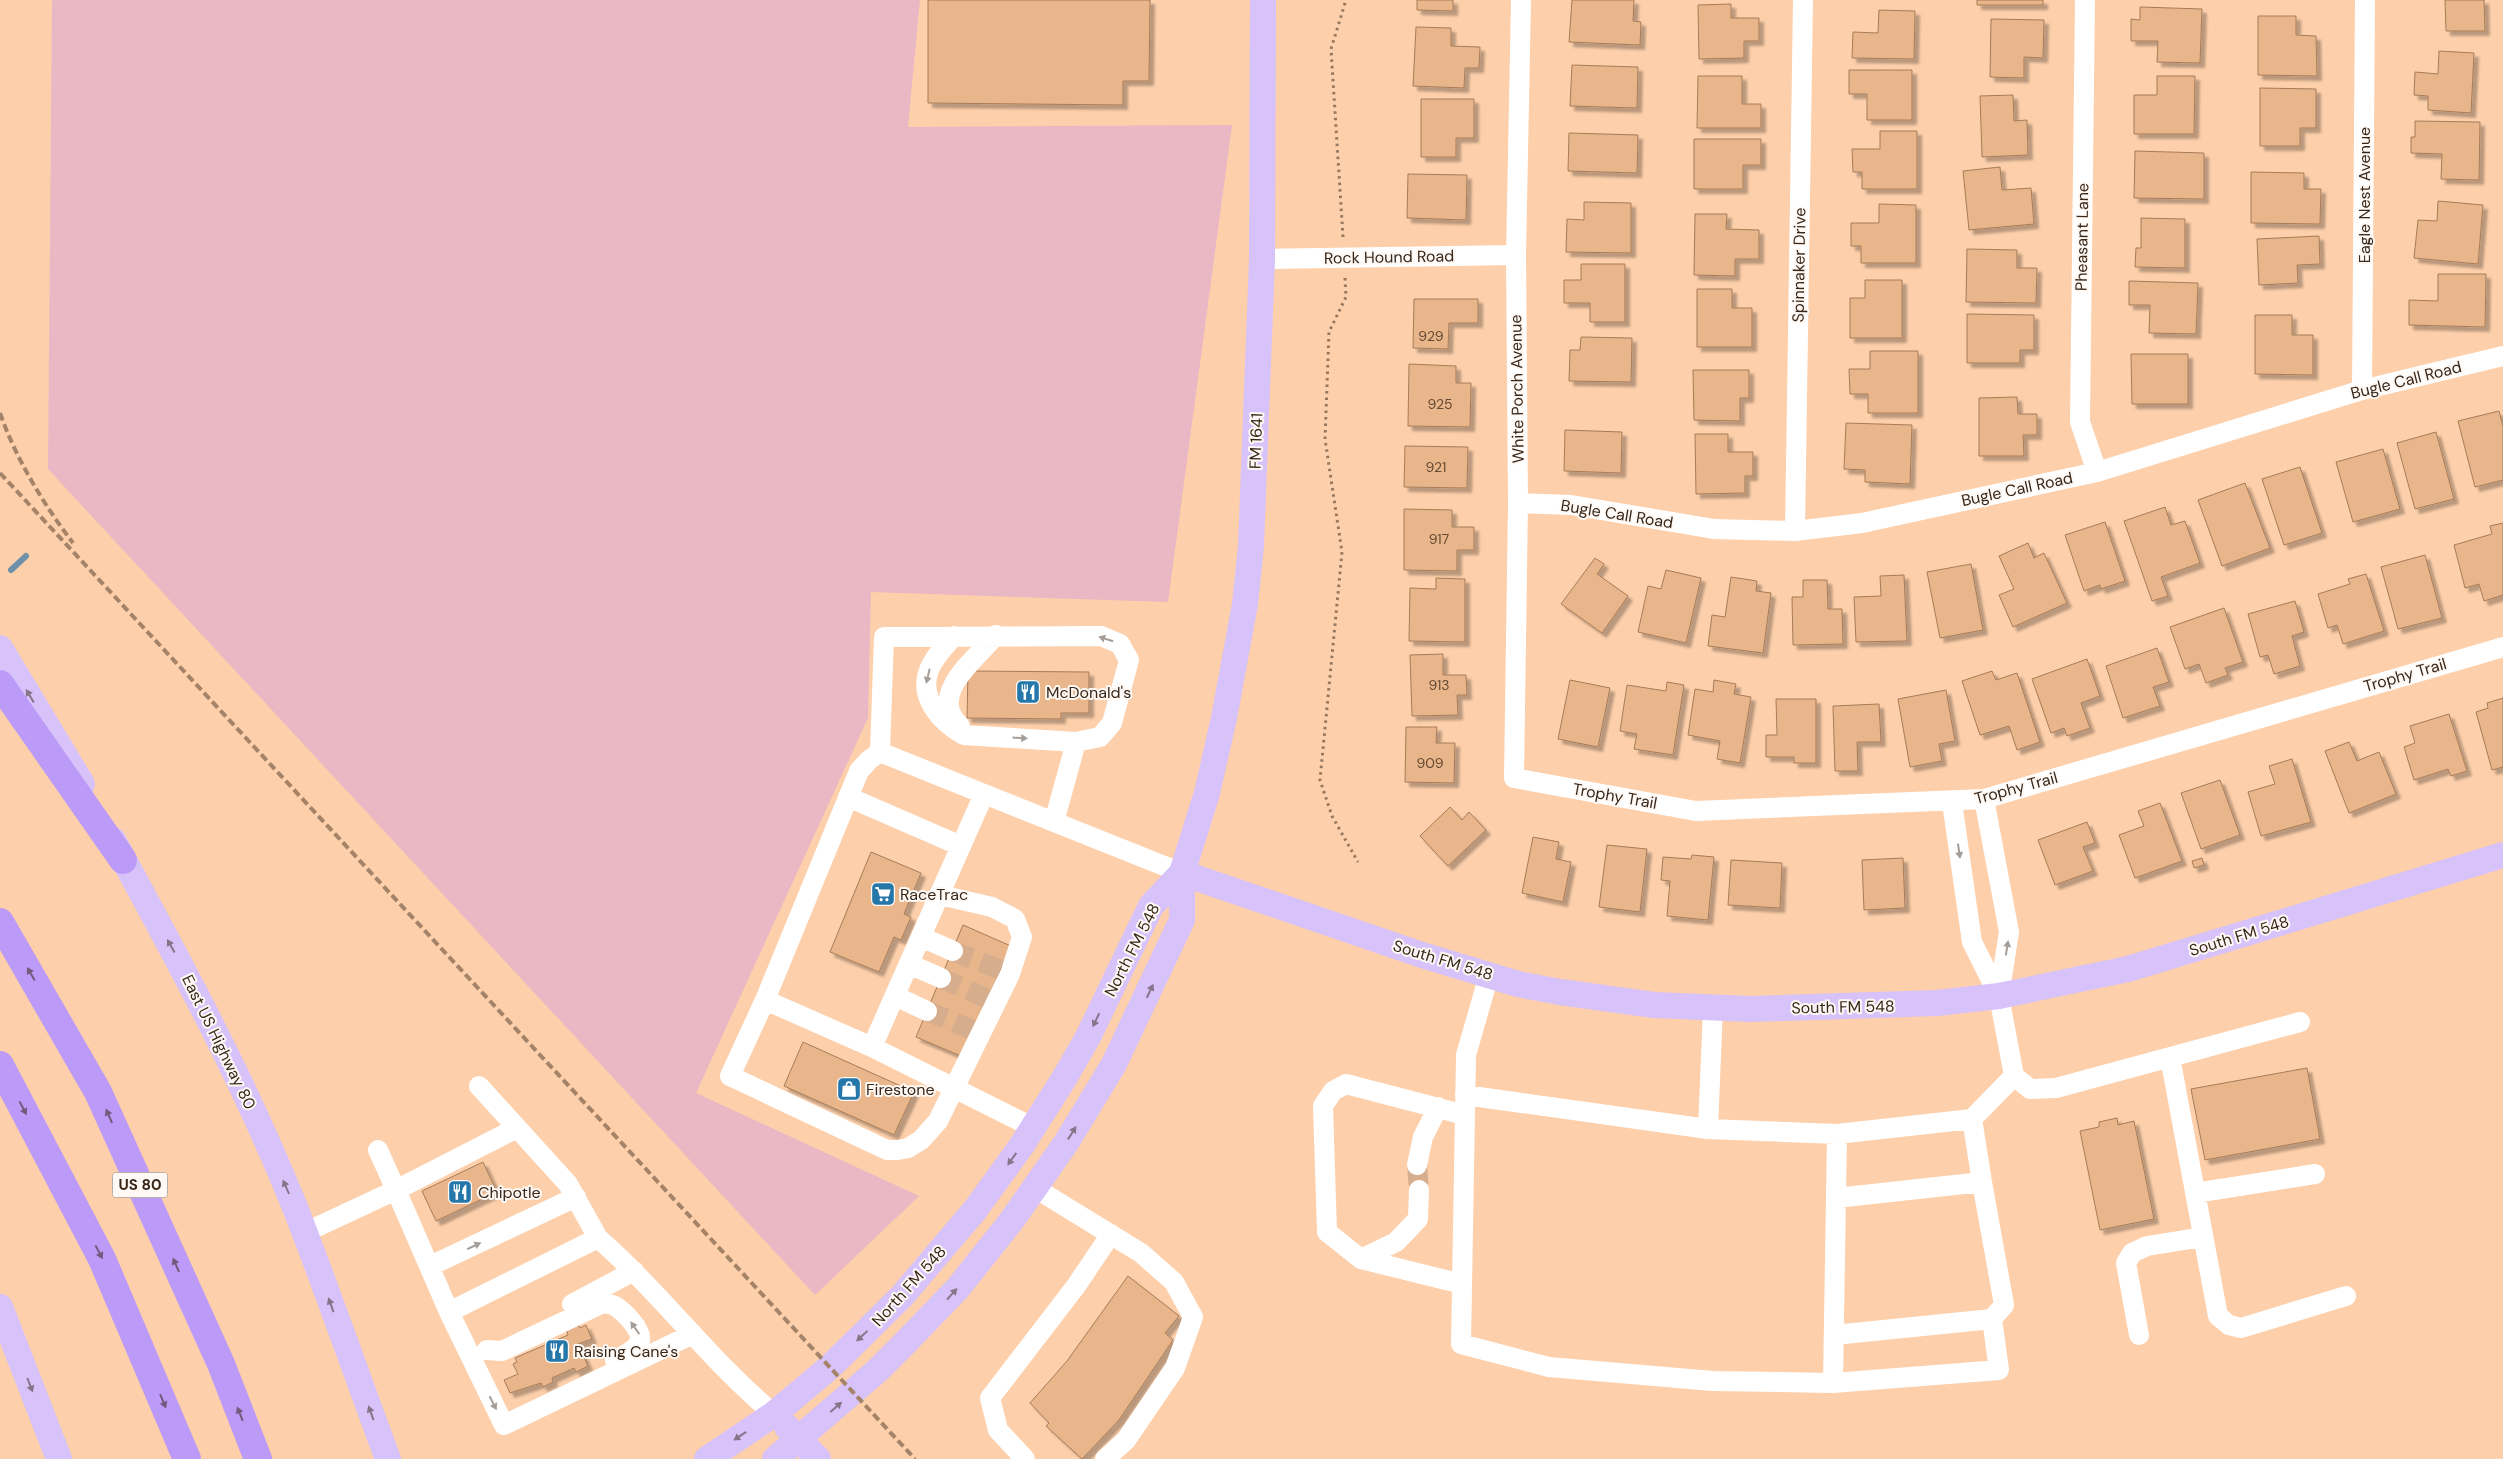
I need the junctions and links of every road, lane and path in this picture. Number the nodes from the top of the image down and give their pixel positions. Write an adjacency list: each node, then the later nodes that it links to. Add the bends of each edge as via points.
1 (1263, 0): 9 (main road, FM 1641 / FM 1641)
2 (1346, 0): 8 (path, via 1331,50)
3 (1521, 0): 7 (street, White Porch Avenue)
4 (1803, 0): 14 (street, Spinnaker Drive)
5 (2085, 0): 12 (street, Pheasant Lane, via 2080,422)
6 (2365, 0): 11 (street, Eagle Nest Avenue)
7 (1516, 255): 8 (street, Rock Hound Road); 13 (street, White Porch Avenue)
8 (1344, 257): 9 (street, Rock Hound Road); 32 (path, via 1346,297 1329,332 1325,439 1342,552 1320,780 1332,816)
9 (1262, 259): 33 (main road, FM 1641 / FM 1641, via 1256,471 1245,604 1214,765)
10 (2503, 356): 11 (street, Bugle Call Road)
11 (2362, 390): 12 (street, Bugle Call Road)
12 (2097, 472): 14 (street, Bugle Call Road, via 1862,523)
13 (1518, 503): 14 (street, Bugle Call Road, via 1570,505 1714,530); 23 (street, White Porch Avenue)
14 (1795, 531)
15 (996, 635): 16 (street); 20 (street, via 953,685 948,696 948,706 955,721); 21 (street, one-way to 15, via 1100,737 1112,723 1129,660 1120,644 1101,636)
16 (954, 636): 20 (street, one-way to 20, via 937,655 928,671 926,684 929,700 949,727); 22 (street, via 884,637)
17 (2503, 646): 26 (street, Trophy Trail)
18 (0, 648): 31 (main road, East US Highway 80, one-way to 18, via 62,748)
19 (0, 684): 31 (highway)
20 (971, 736): 21 (street, one-way to 21)
21 (1076, 742): 28 (street)
22 (880, 752): 24 (street); 25 (street, via 859,771)
23 (1514, 778): 27 (street, Trophy Trail, via 1696,811)
24 (984, 794): 28 (street); 29 (street)
25 (848, 797): 29 (street); 43 (street)
26 (1984, 799): 27 (street, Trophy Trail); 42 (street, one-way to 26, via 2009,932)
27 (1952, 802): 42 (street, one-way to 42, via 1972,942)
28 (1054, 822): 33 (street)
29 (961, 846): 34 (street)
30 (2503, 856): 42 (main road, South FM 548, via 2128,969)
31 (124, 860): 70 (main road, East US Highway 80, one-way to 31, via 242,1089 188,977)
32 (1358, 862)
33 (1182, 873): 39 (main road, South FM 548); 57 (main road, North FM 548, one-way to 57, via 1151,906 1088,1036); 64 (main road, North FM 548, one-way to 33, via 1089,1105 1135,1024 1182,920)
34 (940, 895): 36 (street); 52 (street, via 992,907 1016,920 1022,937)
35 (0, 922): 92 (highway, US 80, one-way to 35, via 220,1364 98,1092)
36 (921, 936): 37 (street); 38 (street)
37 (953, 951)
38 (909, 964): 40 (street); 41 (street)
39 (1489, 975): 44 (main road, South FM 548, via 1607,1000); 53 (street, via 1466,1055)
40 (941, 978)
41 (895, 996): 45 (street); 47 (street)
42 (2000, 996): 44 (main road, South FM 548, via 1886,1006); 50 (street)
43 (765, 1000): 47 (street); 52 (street, via 730,1076 887,1150 898,1150 921,1140 938,1121)
44 (1713, 1008): 58 (street)
45 (927, 1011)
46 (2300, 1022): 48 (street)
47 (872, 1047): 52 (street)
48 (2170, 1058): 50 (street, via 2056,1088 2030,1088); 67 (street)
49 (0, 1065): 91 (highway, one-way to 91, via 102,1259)
50 (2014, 1076): 55 (street)
51 (479, 1086): 56 (street)
52 (955, 1089): 57 (street)
53 (1465, 1105): 54 (street); 58 (street); 77 (street)
54 (1438, 1107): 61 (street, via 1422,1137); 74 (street, via 1346,1084 1333,1091 1324,1106 1327,1232)
55 (1972, 1119): 59 (street); 63 (street)
56 (517, 1128): 65 (street); 68 (street)
57 (1034, 1128): 87 (main road, North FM 548, one-way to 87, via 975,1210 902,1296 830,1366)
58 (1708, 1129): 59 (street)
59 (1837, 1134): 69 (street)
60 (378, 1150): 65 (street)
61 (1417, 1165)
62 (2315, 1174): 67 (street)
63 (1982, 1182): 69 (street); 81 (street, via 2004,1305)
64 (1035, 1188): 71 (street); 89 (main road, North FM 548, one-way to 64, via 878,1370 930,1318 981,1259)
65 (396, 1190): 70 (street); 75 (street)
66 (1419, 1190): 74 (street, via 1418,1219 1396,1242)
67 (2195, 1193): 72 (street)
68 (576, 1197): 73 (street); 75 (street, one-way to 68)
69 (1836, 1198): 83 (street)
70 (304, 1233): 93 (main road, East US Highway 80, one-way to 70)
71 (1111, 1234): 97 (street, via 1076,1286 990,1398 998,1430); 98 (street, via 1141,1253 1174,1282 1193,1317 1175,1368 1126,1440)
72 (2203, 1237): 78 (street, via 2218,1316 2229,1325 2241,1328); 84 (street, via 2147,1246 2132,1253 2126,1263)
73 (598, 1238): 76 (street); 80 (street)
74 (1361, 1259): 77 (street)
75 (430, 1266): 80 (street)
76 (634, 1271): 82 (street); 85 (street)
77 (1462, 1284): 86 (street, via 1461,1344 1549,1366 1713,1381)
78 (2346, 1296)
79 (0, 1307): 90 (main road, one-way to 90)
80 (449, 1312): 85 (street)
81 (1992, 1319): 83 (street); 86 (street, via 1999,1370)
82 (693, 1334): 87 (street, via 741,1386); 88 (street)
83 (1834, 1335): 86 (street)
84 (2139, 1335)
85 (479, 1355): 88 (street, one-way to 88, via 504,1425); 88 (street, one-way to 85, via 538,1399 633,1351 640,1342 634,1325 614,1305 603,1303 502,1351)
86 (1833, 1383)
87 (774, 1414): 89 (main road); 94 (main road, North FM 548, one-way to 94)
88 (526, 1415)
89 (799, 1439): 95 (main road, North FM 548); 96 (main road)
90 (59, 1459)
91 (188, 1459)
92 (258, 1459)
93 (388, 1459)
94 (707, 1459)
95 (775, 1459)
96 (818, 1459)
97 (1025, 1459)
98 (1105, 1459)

